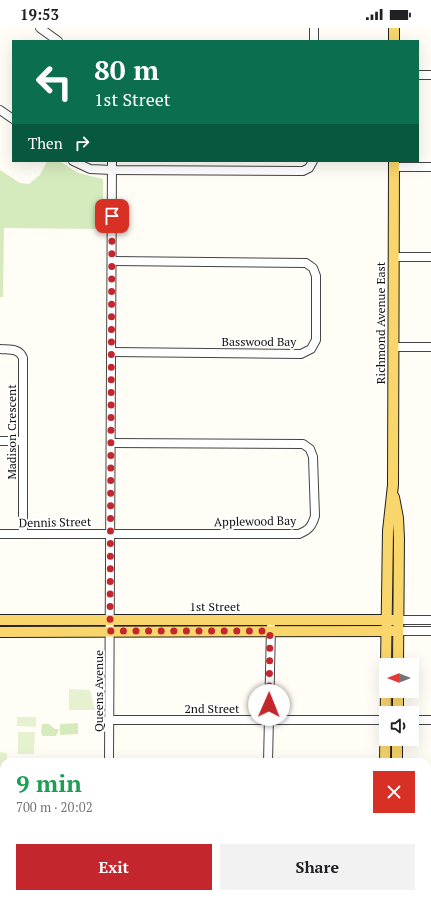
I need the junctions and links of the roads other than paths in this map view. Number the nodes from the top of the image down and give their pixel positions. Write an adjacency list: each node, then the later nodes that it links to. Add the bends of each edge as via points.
1 (40, 28): 4 (street)
2 (314, 28): 5 (street)
3 (394, 28): 6 (main road)
4 (57, 40)
5 (314, 40)
6 (394, 40)
7 (419, 75): 8 (street)
8 (431, 75)
9 (0, 110): 10 (street)
10 (12, 118)
11 (75, 162): 16 (street, via 90,169)
12 (112, 162): 16 (street, Queens Avenue)
13 (312, 162): 16 (street, via 309,168 302,171)
14 (394, 164): 15 (street); 17 (main road, Richmond Avenue East)
15 (431, 167)
16 (112, 170): 19 (street, Queens Avenue)
17 (394, 257): 18 (street); 20 (main road, Richmond Avenue East)
18 (431, 257)
19 (113, 261): 23 (street, Queens Avenue); 23 (street, Basswood Bay, via 306,263 313,268 316,276 316,340 311,350 301,354)
20 (393, 347): 21 (street); 27 (main road, Richmond Avenue East)
21 (431, 347)
22 (0, 350): 25 (street, Madison Crescent, via 15,349 23,358)
23 (112, 352): 26 (street, Queens Avenue)
24 (0, 441): 25 (street)
25 (23, 441): 30 (street, Madison Crescent)
26 (111, 443): 28 (street, Queens Avenue); 28 (street, Applewood Bay, via 302,444 310,449 313,457 315,516 307,531 299,534)
27 (393, 485): 34 (main road, Richmond Avenue East, via 388,527); 35 (main road, Richmond Avenue East, via 398,518)
28 (111, 533): 30 (street, Dennis Street); 31 (street, Queens Avenue)
29 (0, 534): 30 (street, Dennis Street)
30 (23, 534)
31 (110, 619): 32 (main road, 1st Street); 33 (main road, 1st Street); 37 (street, Queens Avenue)
32 (274, 619): 34 (main road, 1st Street); 38 (street)
33 (0, 620)
34 (386, 620): 35 (main road, 1st Street); 39 (main road, Richmond Avenue East)
35 (398, 620): 36 (street, 1st Street); 40 (main road, Richmond Avenue East)
36 (431, 620)
37 (110, 631): 38 (main road, 1st Street); 42 (main road, 1st Street); 45 (street, Queens Avenue)
38 (270, 631): 39 (main road, 1st Street); 46 (street)
39 (386, 631): 40 (main road, 1st Street); 43 (main road, Richmond Avenue East)
40 (398, 631): 41 (street, 1st Street); 44 (main road, Richmond Avenue East)
41 (431, 631)
42 (0, 632)
43 (386, 658)
44 (398, 658)
45 (109, 720): 46 (street, 2nd Street); 52 (street, Queens Avenue)
46 (269, 720): 47 (street, 2nd Street); 53 (street)
47 (379, 720)
48 (419, 720): 49 (street)
49 (431, 720)
50 (385, 746): 54 (main road)
51 (398, 746): 55 (main road)
52 (109, 758)
53 (268, 758)
54 (385, 758)
55 (398, 758)

